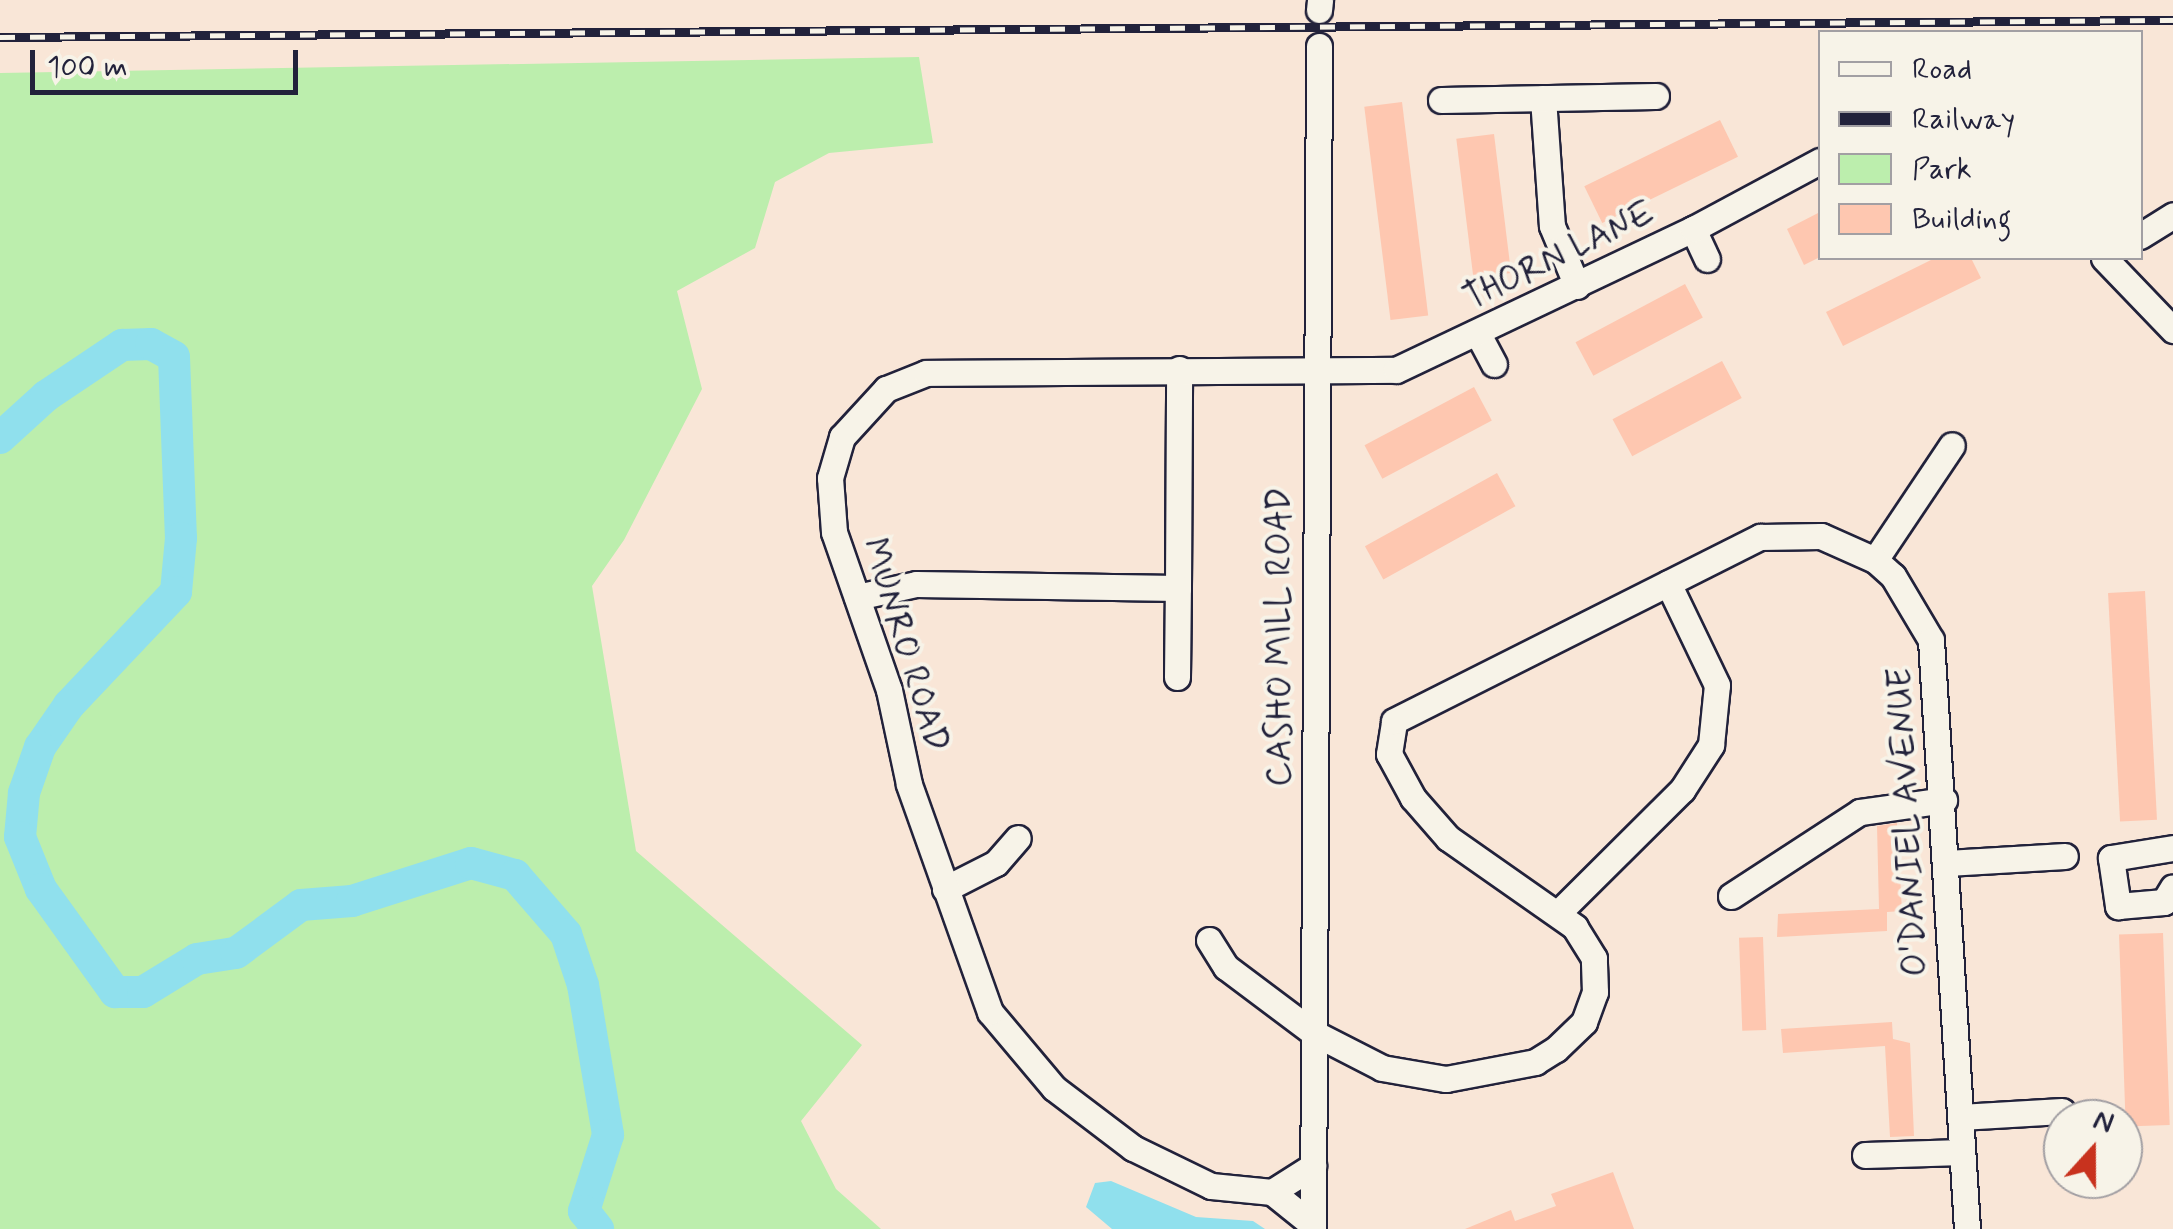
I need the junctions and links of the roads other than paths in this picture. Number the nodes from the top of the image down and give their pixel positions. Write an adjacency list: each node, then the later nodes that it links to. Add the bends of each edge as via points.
1 (1319, 46): 16 (street, CASHO MILL ROAD)
2 (1656, 96): 3 (street)
3 (1543, 98): 4 (street); 11 (street, via 1552,226)
4 (1441, 100)
5 (1818, 162): 7 (street, THORN LANE)
6 (2173, 215): 8 (street)
7 (1694, 229): 9 (street); 11 (street, THORN LANE)
8 (2143, 234)
9 (1707, 259)
10 (2112, 260): 12 (street)
11 (1576, 286): 13 (street, THORN LANE)
12 (2173, 330)
13 (1478, 334): 14 (street); 16 (street, THORN LANE, via 1396,370)
14 (1494, 364)
15 (1179, 369): 16 (street, MUNRO ROAD); 20 (street); 21 (street, MUNRO ROAD, via 952,370 886,389 842,438 830,478 834,532)
16 (1315, 369): 33 (street, CASHO MILL ROAD)
17 (1952, 445): 18 (street)
18 (1875, 560): 19 (street, O'DANIEL AVENUE, via 1821,536 1760,536); 23 (street, O'DANIEL AVENUE, via 1907,592 1931,640)
19 (1668, 583): 31 (street, via 1717,685 1710,745 1682,790); 31 (street, O'DANIEL AVENUE, via 1415,705 1394,720 1387,739 1413,798 1448,838)
20 (1178, 588): 21 (street, via 948,583); 22 (street)
21 (857, 597): 29 (street, MUNRO ROAD)
22 (1177, 677)
23 (1944, 800): 27 (street, O'DANIEL AVENUE); 30 (street, via 1860,812)
24 (1018, 838): 29 (street, via 996,863)
25 (2173, 848): 28 (street, via 2111,858 2118,906 2164,902)
26 (2066, 856): 27 (street)
27 (1947, 863): 35 (street, O'DANIEL AVENUE)
28 (2173, 887)
29 (945, 889): 39 (street, MUNRO ROAD, via 990,1012 1054,1088 1132,1148 1183,1176)
30 (1731, 896)
31 (1558, 912): 33 (street, via 1594,958 1595,992 1570,1040 1535,1062 1426,1078 1382,1068)
32 (1209, 940): 33 (street, via 1226,967)
33 (1314, 1033): 38 (street, CASHO MILL ROAD)
34 (2043, 1112): 35 (street)
35 (1960, 1117): 36 (street, O'DANIEL AVENUE)
36 (1962, 1152): 37 (street); 41 (street, O'DANIEL AVENUE)
37 (1865, 1155)
38 (1313, 1166): 39 (street); 40 (street, CASHO MILL ROAD)
39 (1272, 1192): 40 (street, MUNRO ROAD)
40 (1312, 1227)
41 (1967, 1229)

